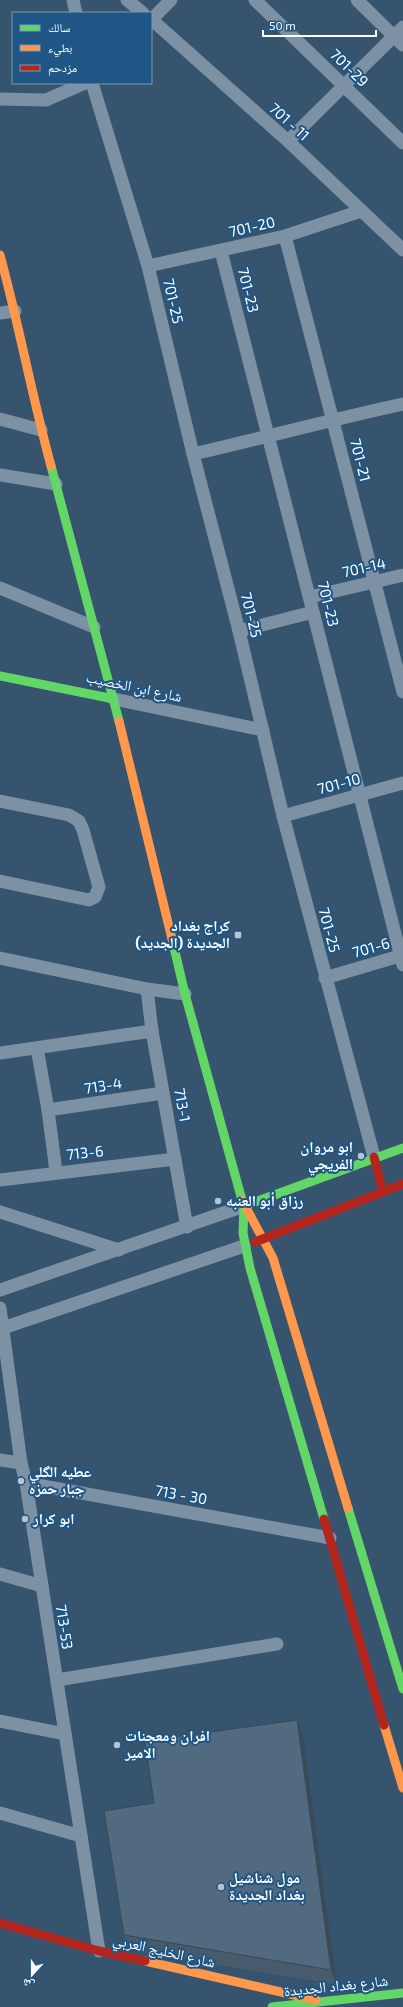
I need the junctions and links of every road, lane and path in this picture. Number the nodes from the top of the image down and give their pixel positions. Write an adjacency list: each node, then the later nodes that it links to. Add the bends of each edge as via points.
1 (73, 0): 6 (street)
2 (127, 0): 7 (street)
3 (171, 0): 8 (street)
4 (255, 0): 13 (street, 701-29)
5 (357, 0): 10 (street)
6 (76, 12)
7 (142, 12)
8 (152, 19)
9 (152, 21): 15 (street, 701 - 11)
10 (400, 36): 13 (street)
11 (83, 84): 14 (street, via 46,100)
12 (92, 84): 22 (street, 701-25)
13 (344, 86): 15 (street); 16 (street, 701-29)
14 (0, 99)
15 (288, 141): 17 (street, 701 - 11)
16 (403, 143)
17 (361, 211): 18 (street, 701-20); 19 (street, 701 - 11)
18 (285, 236): 20 (street, 701-20); 27 (street, 701-21)
19 (403, 250)
20 (222, 251): 22 (street, 701-20); 29 (street, 701-23)
21 (0, 255): 23 (street)
22 (148, 266): 30 (street, 701-25)
23 (15, 311): 24 (street); 28 (street)
24 (0, 314)
25 (403, 404): 27 (street)
26 (0, 419): 28 (street)
27 (332, 419): 29 (street); 34 (street, 701-21)
28 (41, 430): 32 (street)
29 (269, 437): 30 (street); 36 (street, 701-23)
30 (193, 454): 39 (street, 701-25)
31 (0, 475): 32 (street)
32 (56, 484): 38 (street)
33 (403, 575): 34 (street, 701-14)
34 (374, 582): 36 (street, 701-14); 41 (street, 701-21)
35 (0, 588): 38 (street)
36 (310, 597): 37 (street, 701-23)
37 (313, 612): 39 (street); 45 (street, 701-23)
38 (94, 627): 42 (street)
39 (239, 631): 43 (street, 701-25)
40 (0, 676): 42 (street, شارع ابن الخصيب)
41 (403, 692)
42 (114, 700): 43 (street, شارع ابن الخصيب); 53 (street)
43 (262, 730): 47 (street, 701-25)
44 (403, 783): 45 (street, 701-10)
45 (360, 795): 47 (street, 701-10); 50 (street, 701-23)
46 (0, 801): 48 (street, via 69,815 79,821 99,887 95,896 89,900)
47 (283, 816): 51 (street, 701-25)
48 (0, 881)
49 (0, 958): 52 (street)
50 (402, 959): 51 (street, 701-6)
51 (325, 978): 60 (street, 701-25)
52 (147, 988): 53 (street); 54 (street, 713-1)
53 (184, 994): 66 (street)
54 (152, 1031): 55 (street); 57 (street, 713-1)
55 (37, 1048): 56 (street); 58 (street)
56 (0, 1053)
57 (163, 1093): 58 (street, 713-4); 61 (street, 713-1)
58 (48, 1110): 62 (street)
59 (403, 1148): 60 (street)
60 (374, 1157): 65 (street); 66 (street)
61 (175, 1159): 62 (street, 713-6); 68 (street, 713-1)
62 (56, 1172): 63 (street, 713-6)
63 (0, 1180)
64 (403, 1184): 65 (street)
65 (383, 1192): 69 (street)
66 (244, 1206): 68 (street); 69 (street); 70 (street)
67 (0, 1212): 71 (street)
68 (187, 1227): 71 (street)
69 (264, 1238): 70 (street); 83 (street)
70 (244, 1246): 74 (street); 78 (street)
71 (119, 1250): 72 (street)
72 (0, 1290)
73 (0, 1308): 74 (street, 713-53)
74 (3, 1328): 76 (street, 713-53)
75 (0, 1460): 76 (street)
76 (21, 1464): 77 (street, 713-53)
77 (26, 1483): 78 (street, 713 - 30); 80 (street, 713-53)
78 (330, 1538): 86 (street)
79 (0, 1574): 80 (street)
80 (42, 1586): 82 (street, 713-53)
81 (277, 1644): 82 (street)
82 (56, 1680): 85 (street, 713-53)
83 (403, 1689)
84 (0, 1721): 85 (street)
85 (65, 1734): 88 (street, 713-53)
86 (403, 1788)
87 (0, 1813): 88 (street)
88 (81, 1836): 90 (street, 713-53)
89 (0, 1923): 90 (street, شارع الخليج العربي)
90 (99, 1951): 92 (street, شارع الخليج العربي)
91 (401, 1988): 92 (street, شارع بغداد الجديدة, via 380,1996)
92 (323, 2002): 93 (street, شارع بغداد الجديدة)
93 (272, 2007)

